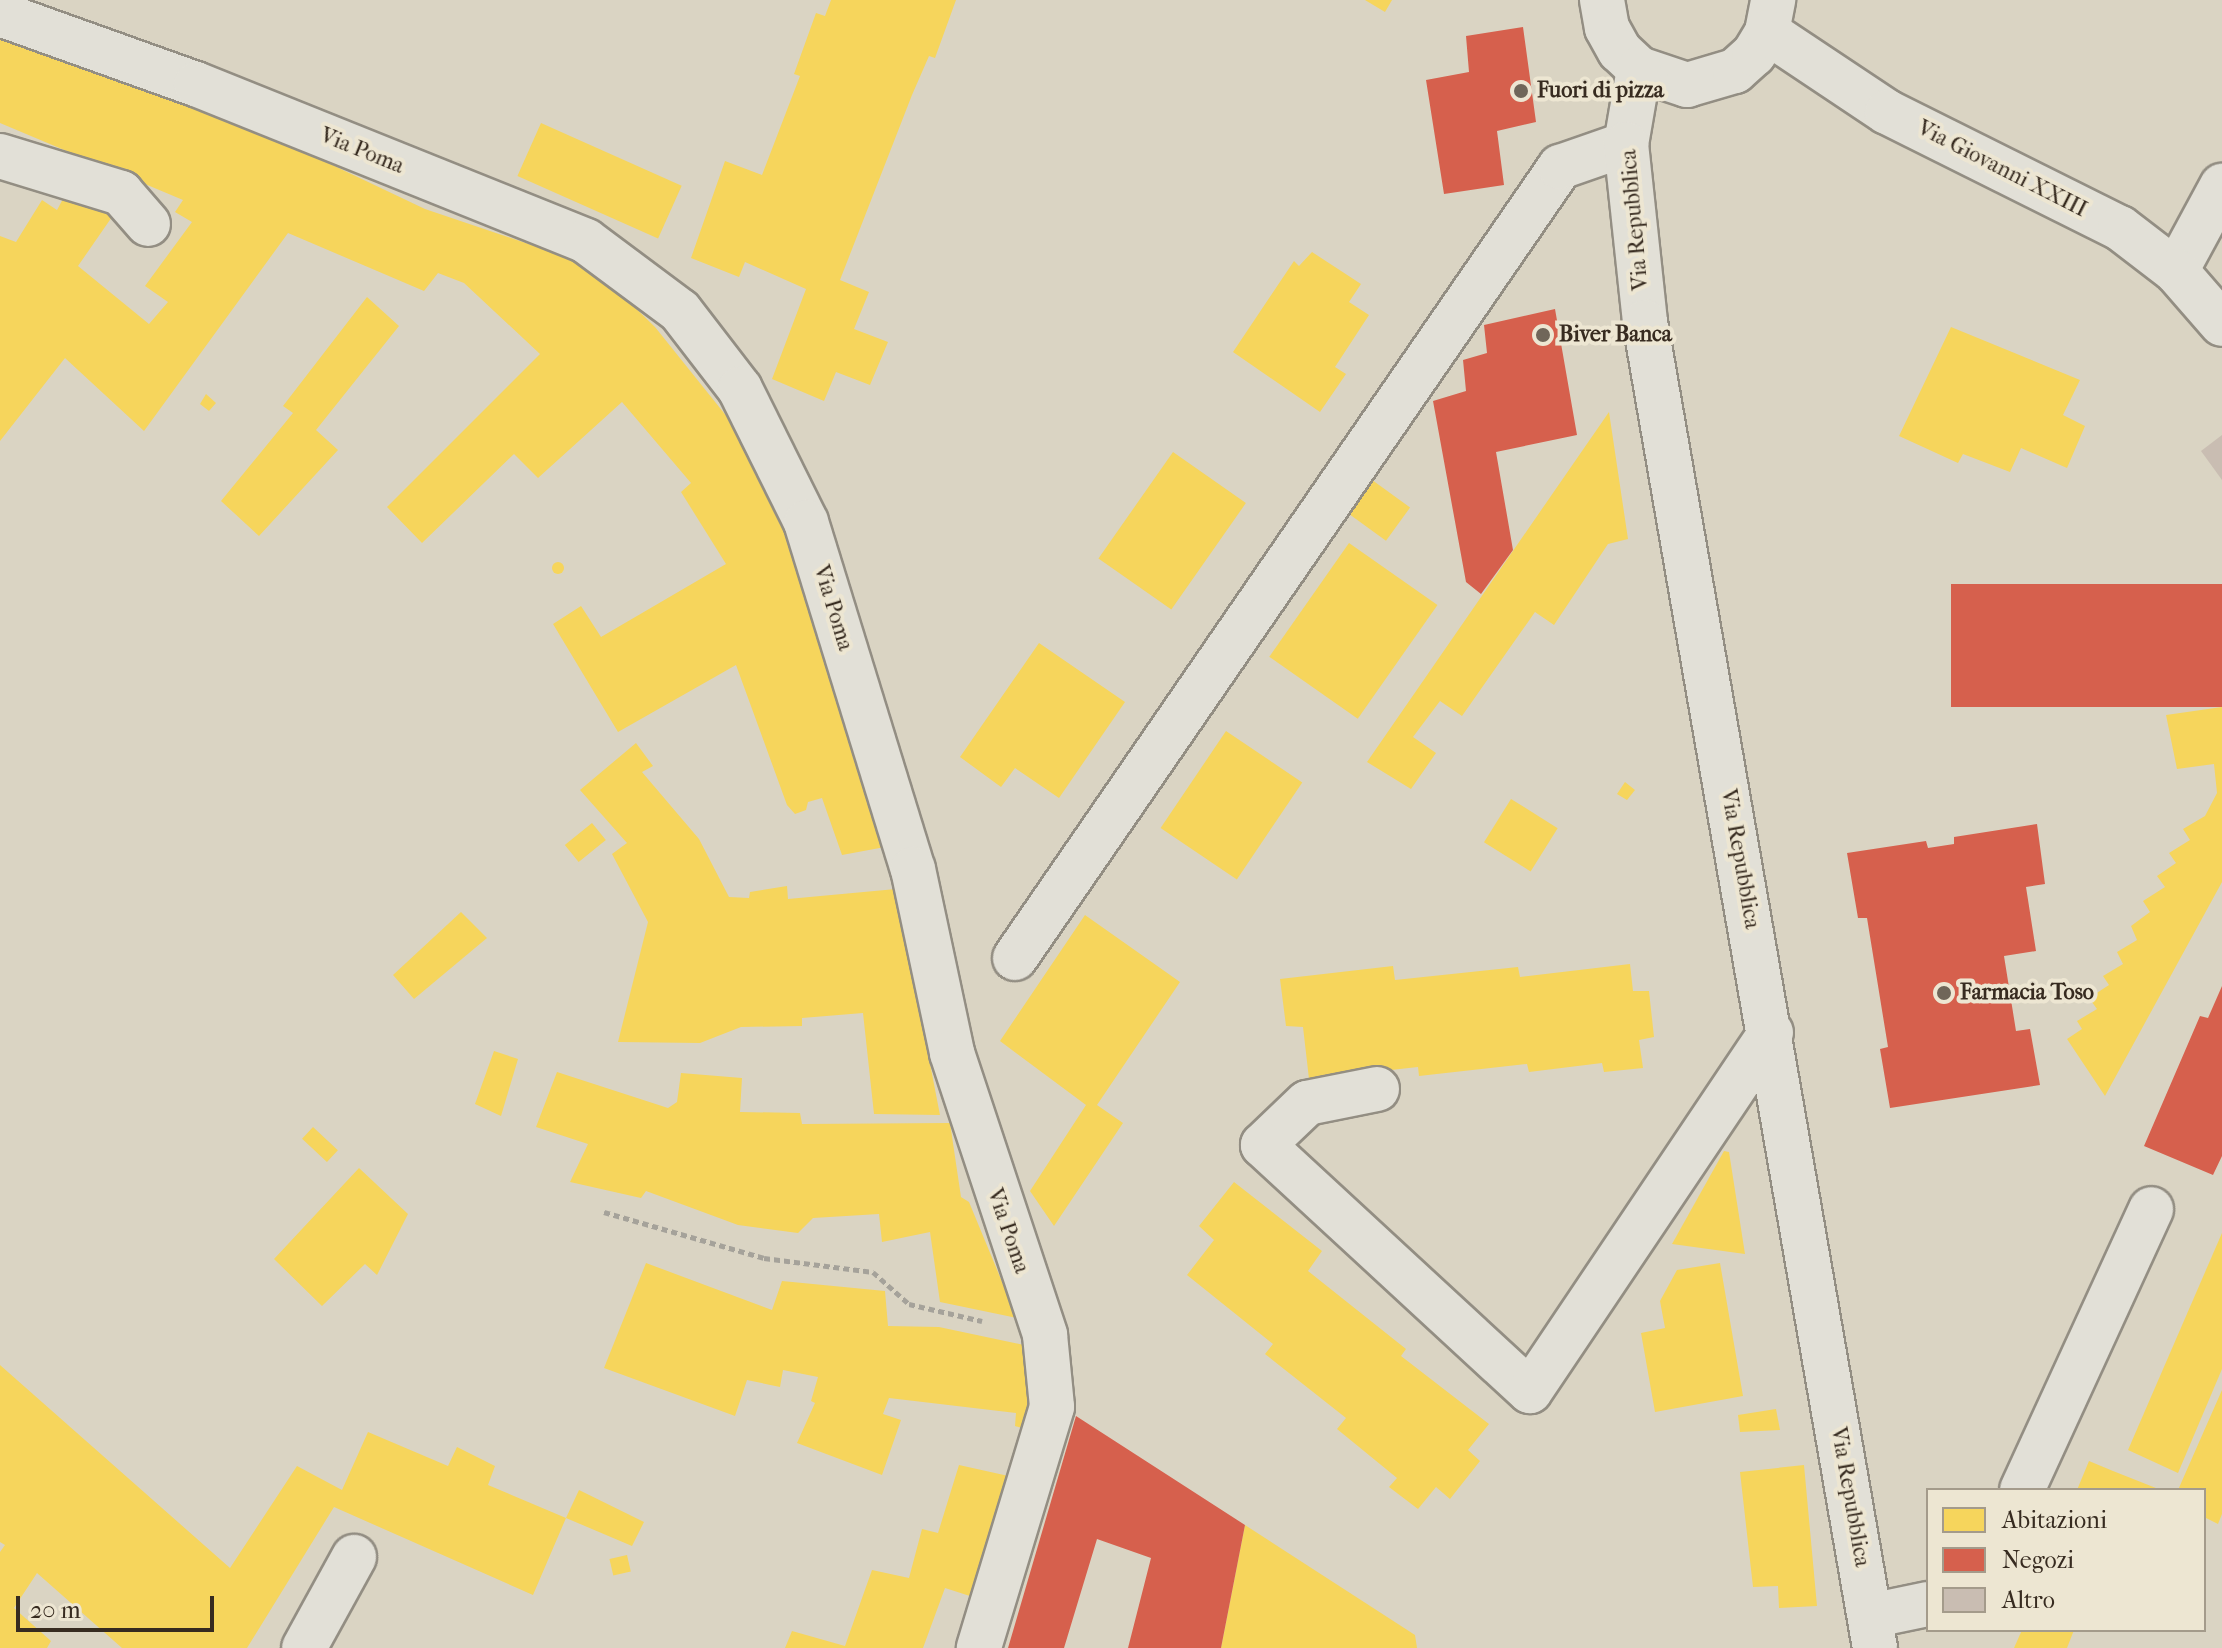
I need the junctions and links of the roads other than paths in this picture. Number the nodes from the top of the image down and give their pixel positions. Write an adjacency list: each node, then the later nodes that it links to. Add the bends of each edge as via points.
1 (1602, 0): 4 (street, via 1607,28)
2 (0, 14): 20 (street, Via Poma, via 196,84 586,241 680,311 740,389 806,522 913,869 952,1053 1045,1335 1052,1407)
3 (1770, 16): 4 (street, via 1735,71 1712,81 1687,85); 9 (street, Via Giovanni XXIII, via 1887,112 2120,228)
4 (1639, 69): 5 (street, Via Repubblica)
5 (1626, 144): 11 (street, via 1560,167); 12 (street, Via Repubblica, via 1645,322)
6 (0, 156): 8 (street, via 121,193)
7 (2222, 186): 9 (street)
8 (148, 224)
9 (2176, 271): 10 (street, Via Giovanni XXIII)
10 (2222, 324)
11 (1015, 958)
12 (1771, 1032): 13 (street, via 1530,1391 1263,1145 1307,1103); 18 (street, Via Repubblica)
13 (1377, 1089)
14 (2151, 1209): 15 (street)
15 (2023, 1488)
16 (354, 1557): 19 (street)
17 (1926, 1605): 18 (street)
18 (1873, 1632)
19 (304, 1648)
20 (979, 1648)

